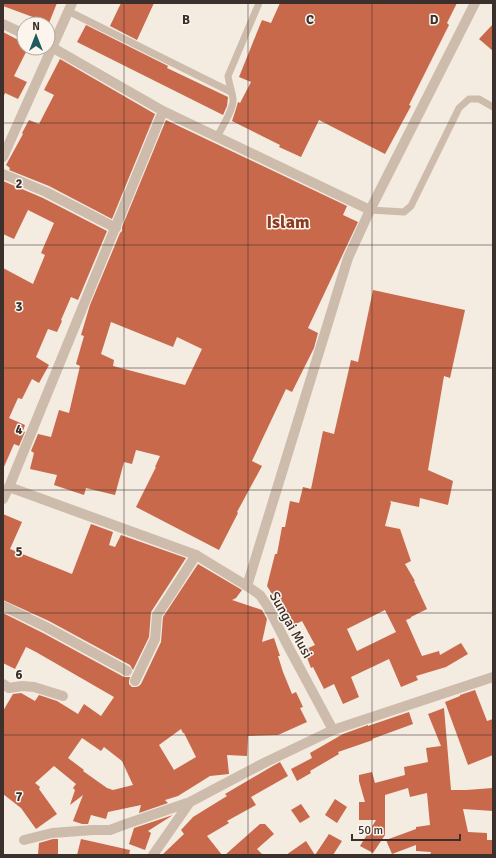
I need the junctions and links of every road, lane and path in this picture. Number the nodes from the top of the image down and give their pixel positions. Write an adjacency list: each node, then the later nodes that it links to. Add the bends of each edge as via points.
1 (259, 3): 9 (lane, via 228,76)
2 (475, 3): 15 (street)
3 (70, 7): 6 (street); 9 (lane)
4 (3, 24): 5 (street)
5 (16, 30)
6 (56, 34)
7 (56, 49): 11 (street)
8 (46, 56): 13 (street)
9 (231, 92): 12 (lane, via 231,109)
10 (493, 107): 15 (lane, via 480,99 469,99 459,108 411,206 404,212)
11 (164, 111): 12 (street); 16 (street)
12 (217, 137): 15 (street)
13 (3, 157)
14 (3, 174): 16 (street, via 46,192)
15 (370, 210): 20 (street, via 348,258)
16 (116, 228): 17 (street)
17 (9, 487): 18 (street); 19 (street, Sungai Musi)
18 (3, 499)
19 (196, 556): 20 (street, Sungai Musi); 24 (street, via 157,615 155,639)
20 (247, 586): 27 (street, Sungai Musi, via 260,596 268,607)
21 (3, 606): 22 (street)
22 (127, 671)
23 (493, 677): 27 (street)
24 (135, 681)
25 (5, 688): 26 (street, via 34,687)
26 (63, 696)
27 (333, 730): 28 (street)
28 (190, 802): 29 (street, via 110,830 52,833); 30 (street)
29 (24, 840)
30 (153, 855)

